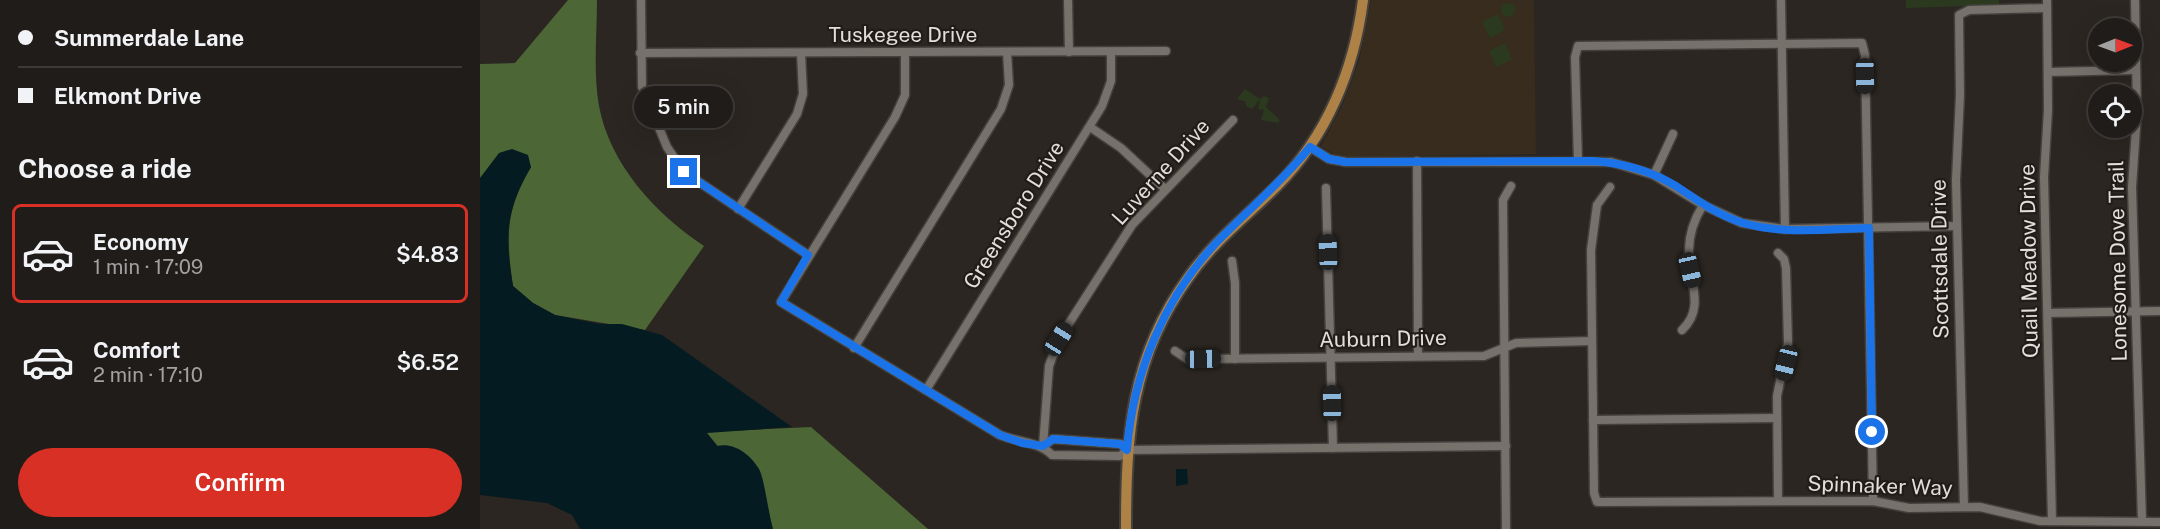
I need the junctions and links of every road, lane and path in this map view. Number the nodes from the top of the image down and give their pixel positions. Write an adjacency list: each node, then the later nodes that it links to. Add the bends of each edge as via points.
1 (641, 0): 13 (street)
2 (1068, 0): 11 (street)
3 (1363, 0): 22 (main road, via 1346,75)
4 (1780, 0): 8 (street)
5 (2134, 0): 7 (street, Lonesome Dove Trail)
6 (2047, 4): 17 (street, Quail Meadow Drive); 32 (street, Scottsdale Drive, via 1961,12)
7 (2135, 18)
8 (1782, 43): 23 (street, via 1578,46); 33 (street, via 1862,44); 34 (street)
9 (1166, 51): 12 (street, Tuskegee Drive)
10 (1007, 52): 11 (street, Tuskegee Drive); 15 (street, Tuskegee Drive); 44 (street, via 1009,85 1001,109)
11 (1069, 52): 12 (street, Tuskegee Drive)
12 (1111, 52): 20 (street, Greensboro Drive, via 1111,81)
13 (640, 53): 14 (street, Tuskegee Drive); 31 (street, via 642,87 667,147 684,172)
14 (801, 53): 15 (street, Tuskegee Drive); 31 (street, via 803,94 797,114)
15 (906, 53): 36 (street, via 905,95 895,117)
16 (2088, 71): 17 (street)
17 (2048, 72): 40 (street, Quail Meadow Drive, via 2044,177)
18 (2136, 72): 38 (street, Lonesome Dove Trail, via 2132,187)
19 (1233, 120): 29 (street, Luverne Drive)
20 (1090, 127): 29 (street, via 1121,148); 49 (street, Greensboro Drive)
21 (1672, 134): 25 (street)
22 (1310, 147): 24 (street, via 1337,161); 55 (main road, via 1277,186 1205,255 1171,305 1142,374)
23 (1578, 161): 24 (street); 25 (street, via 1611,162)
24 (1417, 162): 47 (street)
25 (1654, 175): 30 (street)
26 (1511, 186): 43 (street, via 1503,200)
27 (1610, 187): 42 (street, via 1597,205 1593,229)
28 (1326, 188): 46 (street)
29 (1165, 189): 52 (street, Luverne Drive, via 1132,225 1059,339 1049,366)
30 (1702, 205): 34 (street, via 1742,222); 41 (street, via 1689,250 1695,307 1691,322)
31 (738, 210): 36 (street)
32 (1957, 226): 33 (street); 58 (street, Scottsdale Drive)
33 (1869, 228): 34 (street); 57 (street)
34 (1785, 229)
35 (1778, 254): 50 (street, via 1786,268 1788,343)
36 (808, 255): 44 (street, via 781,302)
37 (1232, 261): 48 (street)
38 (2136, 311): 39 (street); 40 (street); 60 (street, Lonesome Dove Trail)
39 (2160, 311)
40 (2048, 313): 59 (street, Quail Meadow Drive)
41 (1682, 330)
42 (1592, 341): 43 (street, Auburn Drive, via 1516,343); 51 (street)
43 (1506, 347): 47 (street, Auburn Drive, via 1484,356); 53 (street)
44 (854, 348): 49 (street)
45 (1174, 351): 48 (street, Auburn Drive, via 1187,358)
46 (1331, 357): 47 (street, Auburn Drive); 48 (street, Auburn Drive); 54 (street)
47 (1418, 357)
48 (1235, 358)
49 (926, 390): 52 (street, via 1000,435)
50 (1777, 418): 51 (street); 56 (street)
51 (1593, 420): 56 (street, Spinnaker Way, via 1597,502)
52 (1043, 446): 55 (street, via 1053,439 1120,444); 55 (street, via 1052,455 1120,456)
53 (1506, 446): 54 (street); 63 (street)
54 (1332, 448): 55 (street)
55 (1127, 450): 62 (main road)
56 (1778, 501): 57 (street, Spinnaker Way)
57 (1873, 501): 58 (street, Spinnaker Way, via 1909,508)
58 (1964, 507): 59 (street, Spinnaker Way)
59 (2052, 521): 60 (street, Spinnaker Way)
60 (2142, 521): 61 (street, Spinnaker Way)
61 (2160, 522)
62 (1126, 529)
63 (1506, 529)

